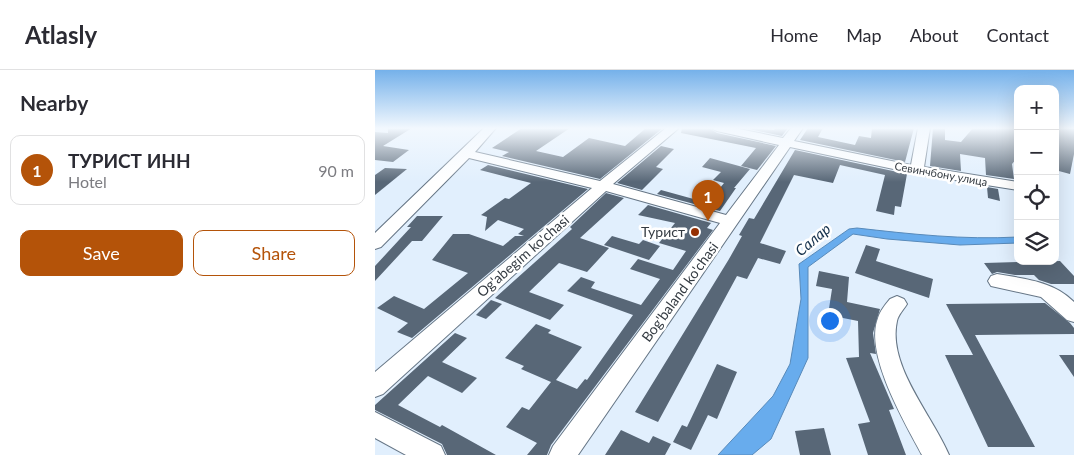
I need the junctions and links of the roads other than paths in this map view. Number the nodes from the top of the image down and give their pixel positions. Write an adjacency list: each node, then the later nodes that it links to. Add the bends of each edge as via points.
1 (473, 146): 6 (street)
2 (651, 146): 9 (street, Og'abegim ko'chasi)
3 (785, 146): 10 (street, Bog'baland ko'chasi)
4 (829, 146): 7 (street, Севинчбону улица)
5 (921, 146): 7 (street)
6 (466, 154): 9 (street); 12 (street)
7 (917, 170): 8 (street, Севинчбону улица)
8 (1014, 185)
9 (603, 186): 10 (street); 17 (street, Og'abegim ko'chasi)
10 (731, 221): 20 (street, Bog'baland ko'chasi)
11 (375, 225): 12 (street)
12 (392, 226): 13 (street)
13 (375, 243)
14 (997, 281): 16 (street, via 1044,289 1059,298)
15 (897, 304): 21 (street, via 887,318 885,345 895,375)
16 (1074, 314)
17 (375, 386)
18 (375, 424): 19 (street)
19 (431, 455)
20 (562, 455)
21 (936, 455)

